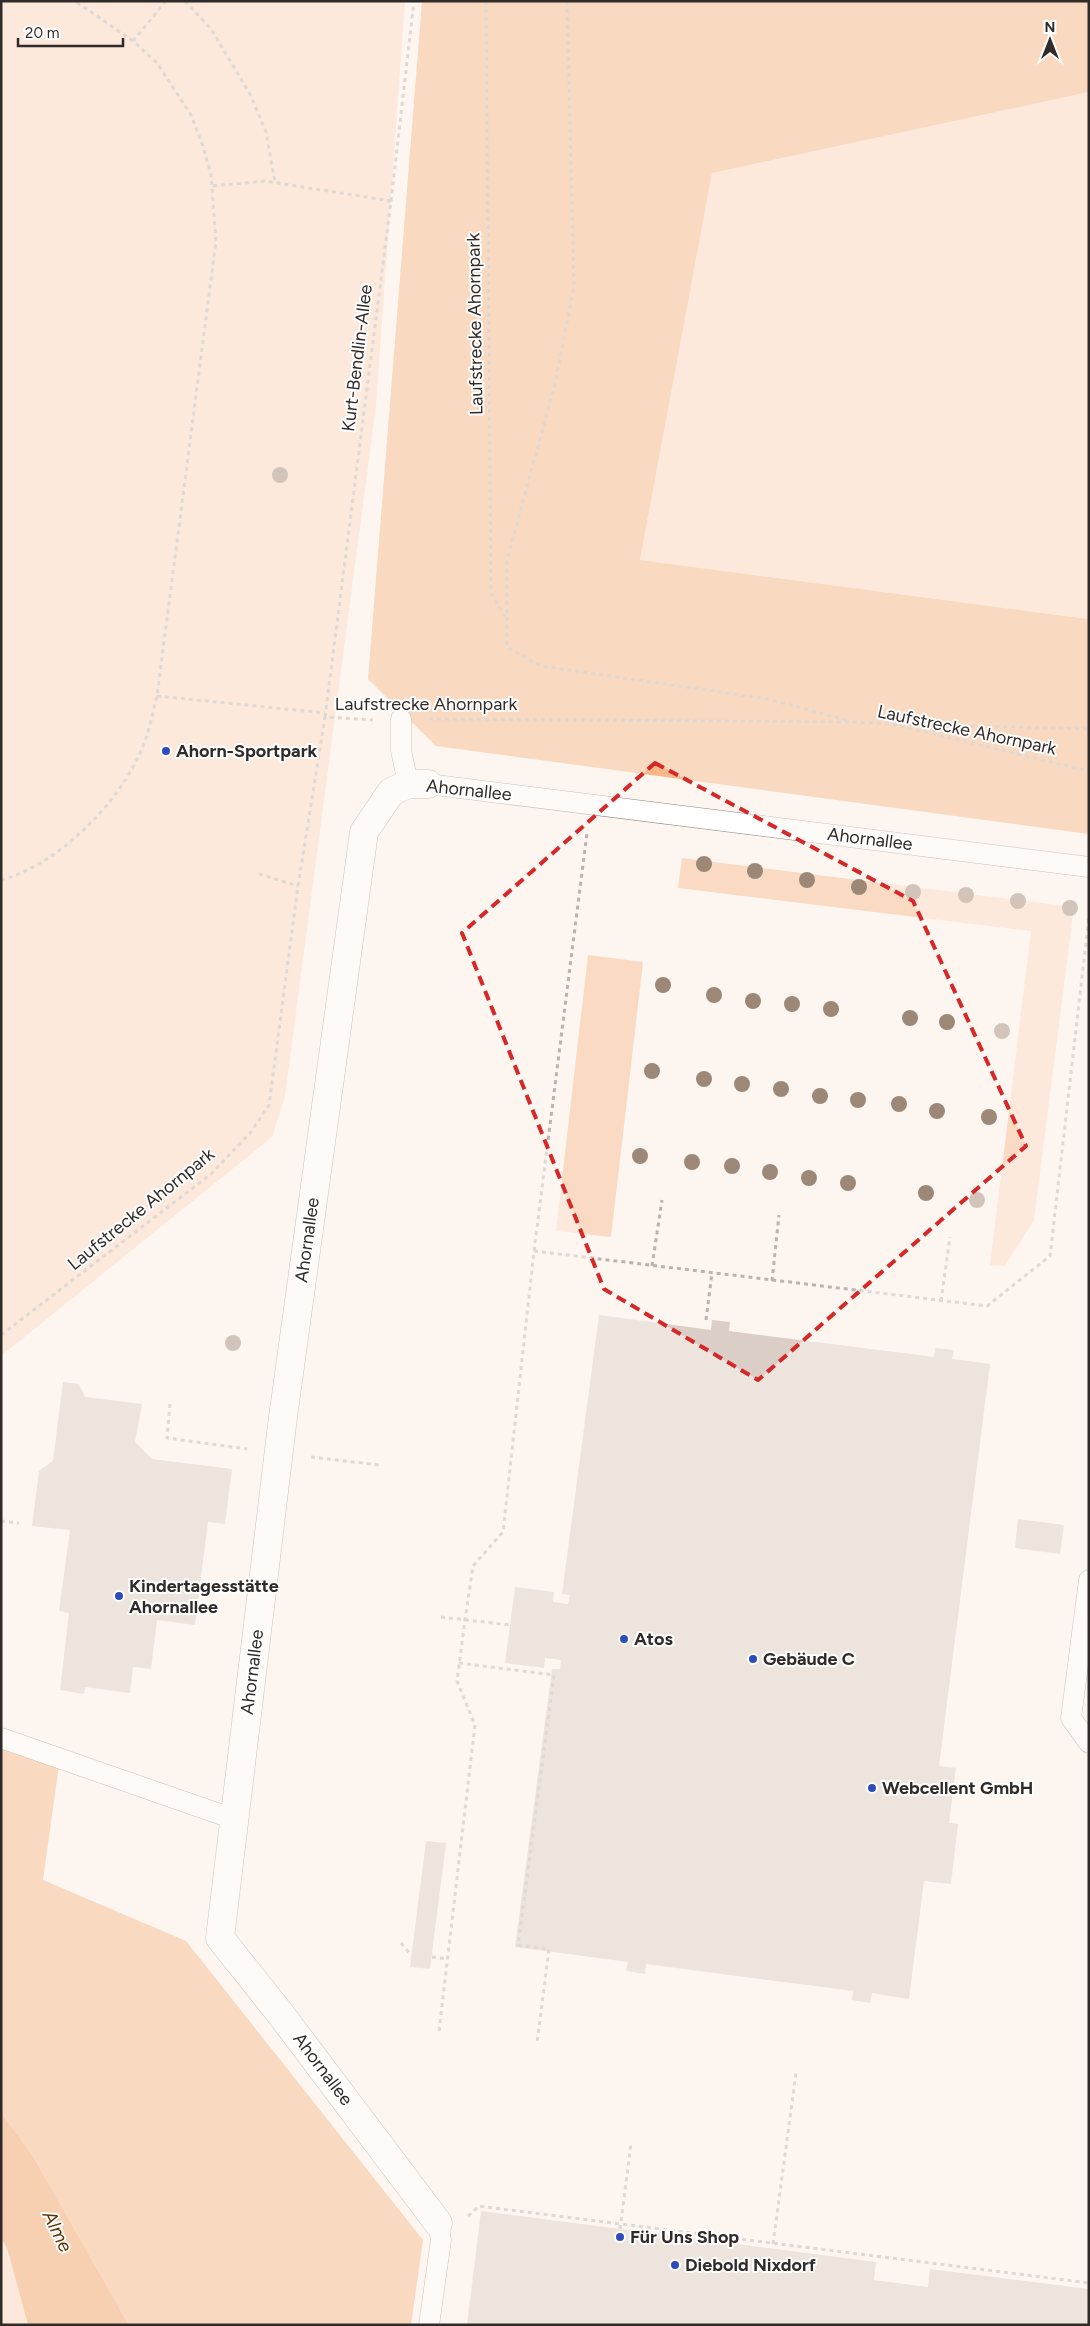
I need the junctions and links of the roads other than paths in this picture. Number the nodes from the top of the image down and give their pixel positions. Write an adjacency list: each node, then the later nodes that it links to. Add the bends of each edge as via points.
1 (401, 719): 2 (lane, via 401,750)
2 (418, 784): 3 (lane, Ahornallee); 7 (street, Ahornallee, via 391,792 364,832 283,1417)
3 (1089, 868)
4 (1089, 1580): 6 (lane, via 1071,1718)
5 (1, 1738): 7 (lane)
6 (1089, 1743)
7 (234, 1819): 8 (street, Ahornallee, via 220,1938)
8 (439, 2228): 9 (lane, via 441,2240)
9 (430, 2325)

